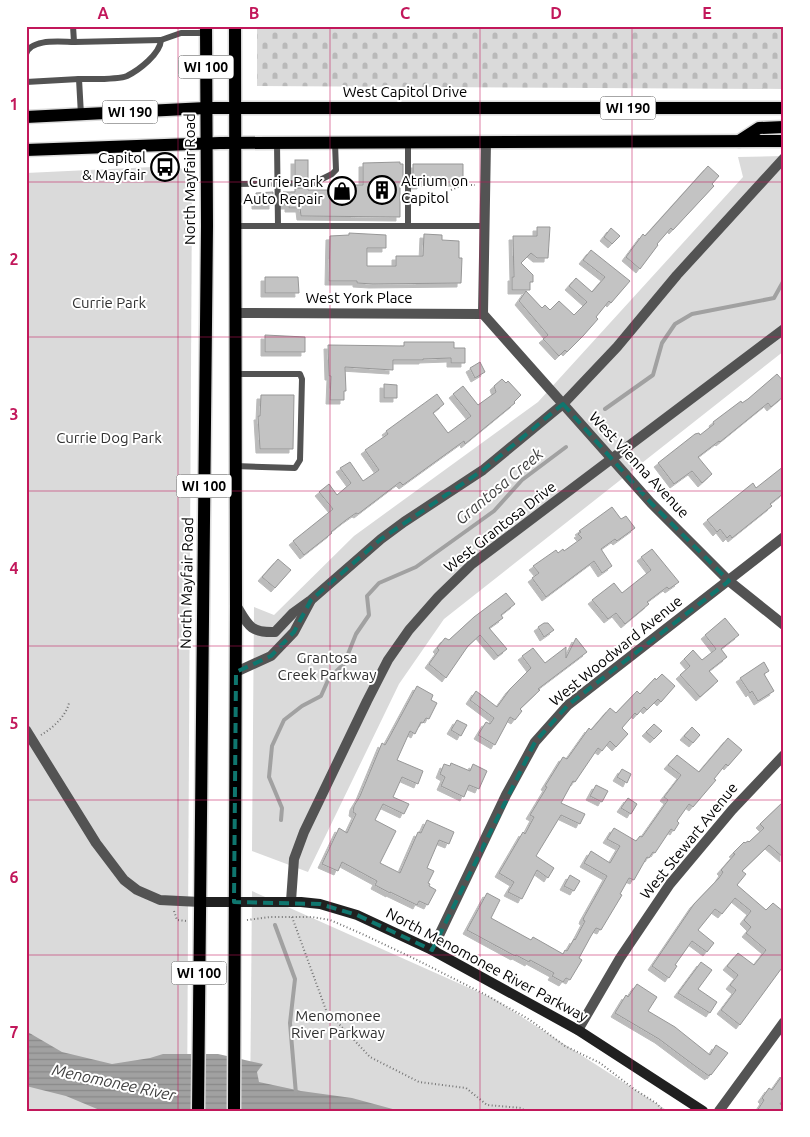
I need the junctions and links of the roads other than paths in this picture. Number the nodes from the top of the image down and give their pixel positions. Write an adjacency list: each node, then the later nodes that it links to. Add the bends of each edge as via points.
1 (73, 26): 6 (lane)
2 (235, 26): 11 (main road, WI 100)
3 (181, 30): 4 (lane); 5 (lane)
4 (206, 30): 10 (main road, North Mayfair Road / WI 100)
5 (161, 40): 6 (lane); 8 (lane, via 148,61 125,77)
6 (74, 42): 7 (lane, via 42,43 32,46)
7 (26, 54)
8 (79, 79): 9 (lane); 13 (lane)
9 (26, 82)
10 (206, 108): 11 (main road, West Capitol Drive / WI 190); 13 (main road, West Capitol Drive / WI 190); 20 (main road, North Mayfair Road / WI 100)
11 (235, 108): 12 (main road, West Capitol Drive / WI 190); 21 (main road, WI 100)
12 (784, 108)
13 (81, 115): 14 (main road, West Capitol Drive / WI 190)
14 (26, 118)
15 (784, 127): 16 (main road, via 759,128)
16 (739, 141): 17 (main road, WI 190); 19 (main road, WI 190)
17 (784, 141)
18 (408, 142): 19 (main road, WI 190); 23 (main road, WI 190); 30 (lane)
19 (486, 142): 31 (street)
20 (207, 143): 21 (main road, WI 190); 24 (main road, WI 190); 48 (main road, North Mayfair Road / WI 100)
21 (235, 143): 22 (main road, WI 190); 27 (main road, WI 100)
22 (278, 143): 23 (main road, WI 190); 26 (lane)
23 (335, 143): 26 (lane, via 336,170 332,174 314,183)
24 (26, 150)
25 (784, 158): 36 (street)
26 (278, 183): 27 (lane); 29 (lane)
27 (235, 184): 28 (main road, WI 100)
28 (235, 226): 29 (lane); 32 (main road, WI 100)
29 (278, 226): 30 (lane)
30 (408, 226): 31 (lane)
31 (484, 226): 33 (street)
32 (235, 313): 33 (street, West York Place); 35 (main road, WI 100)
33 (483, 314): 36 (street, West Vienna Avenue)
34 (784, 329): 37 (street, West Grantosa Drive)
35 (235, 374): 38 (main road, WI 100); 38 (lane, via 300,374 302,379 300,460 295,468)
36 (563, 404): 37 (street, West Vienna Avenue); 41 (street, via 483,470 381,539)
37 (612, 459): 40 (street, West Vienna Avenue); 47 (street, West Grantosa Drive, via 472,564 409,630 388,660 304,832 294,859)
38 (236, 466): 42 (main road, WI 100)
39 (784, 537): 40 (street, West Woodward Avenue)
40 (729, 581): 43 (street, West Vienna Avenue); 50 (street, West Woodward Avenue, via 568,705 535,742)
41 (311, 600): 42 (street, via 292,613 275,632 262,633 249,626); 44 (street, via 294,632 271,656)
42 (236, 605): 44 (main road, WI 100)
43 (784, 625)
44 (236, 672): 49 (main road, WI 100)
45 (26, 730): 48 (street, North Menomonee River Parkway, via 96,843 124,880 160,900)
46 (784, 754): 52 (street, West Stewart Avenue, via 670,884 620,958)
47 (291, 901): 49 (street, North Menomonee River Parkway); 50 (street, North Menomonee River Parkway, via 337,908 380,924)
48 (200, 902): 49 (street, North Menomonee River Parkway); 53 (main road, North Mayfair Road / WI 100)
49 (234, 902): 54 (main road, WI 100)
50 (432, 950): 52 (street, North Menomonee River Parkway)
51 (784, 1022): 56 (street)
52 (578, 1030): 55 (street, North Menomonee River Parkway)
53 (198, 1111)
54 (234, 1111)
55 (703, 1111)
56 (719, 1111)

